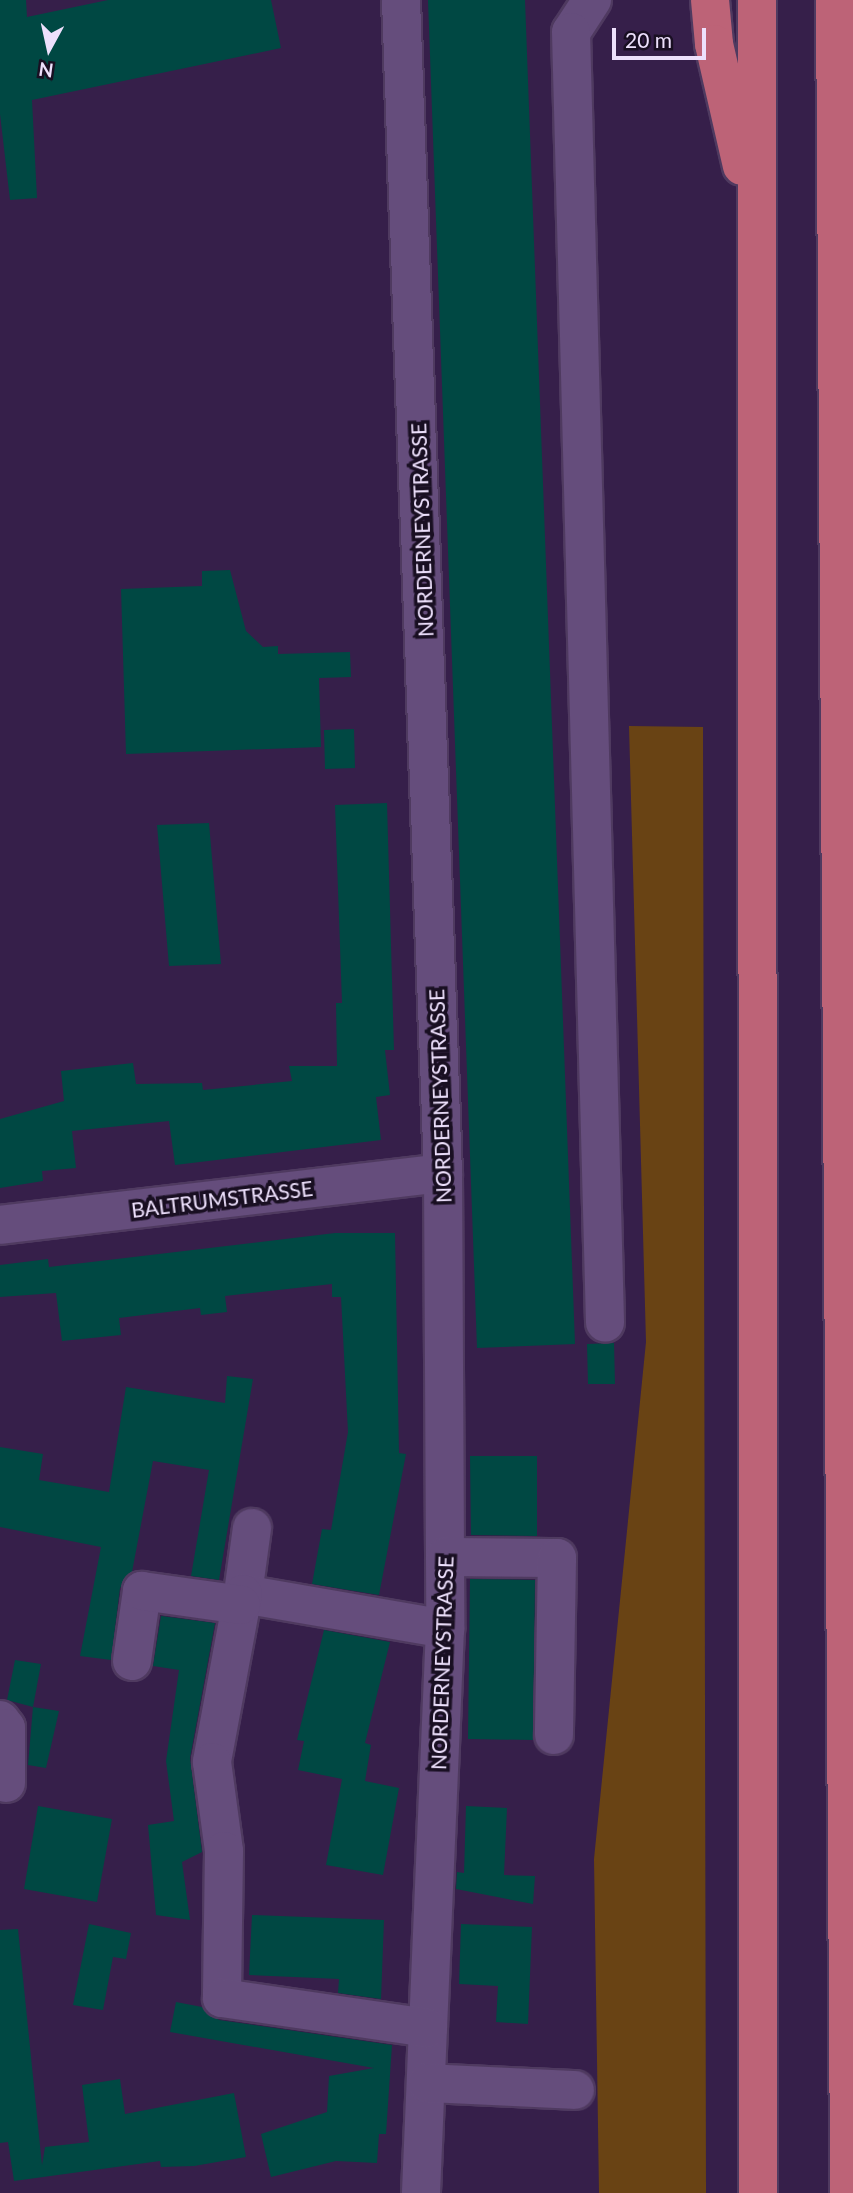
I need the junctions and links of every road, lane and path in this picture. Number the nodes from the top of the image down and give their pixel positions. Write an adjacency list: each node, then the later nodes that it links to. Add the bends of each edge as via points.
1 (401, 0): 9 (street, NORDERNEYSTRASSE)
2 (592, 0): 11 (street, via 571,32)
3 (710, 0): 6 (highway, via 714,44)
4 (757, 0): 6 (highway)
5 (835, 0): 8 (highway)
6 (757, 230): 24 (highway)
7 (853, 580): 8 (highway)
8 (835, 664): 25 (highway)
9 (443, 1173): 10 (street, BALTRUMSTRASSE); 13 (street, NORDERNEYSTRASSE)
10 (0, 1225)
11 (605, 1323)
12 (252, 1528): 14 (street)
13 (445, 1558): 15 (street, NORDERNEYSTRASSE); 18 (street, via 558,1558)
14 (242, 1600): 15 (street); 16 (street, via 142,1591); 20 (street, via 212,1762 224,1852 222,1998)
15 (445, 1629): 20 (street, NORDERNEYSTRASSE)
16 (132, 1661)
17 (0, 1720): 19 (street, via 6,1728)
18 (554, 1735)
19 (6, 1783)
20 (428, 2028): 21 (street, NORDERNEYSTRASSE)
21 (427, 2083): 22 (street); 23 (street, NORDERNEYSTRASSE)
22 (575, 2090)
23 (421, 2193)
24 (758, 2193)
25 (849, 2193)

